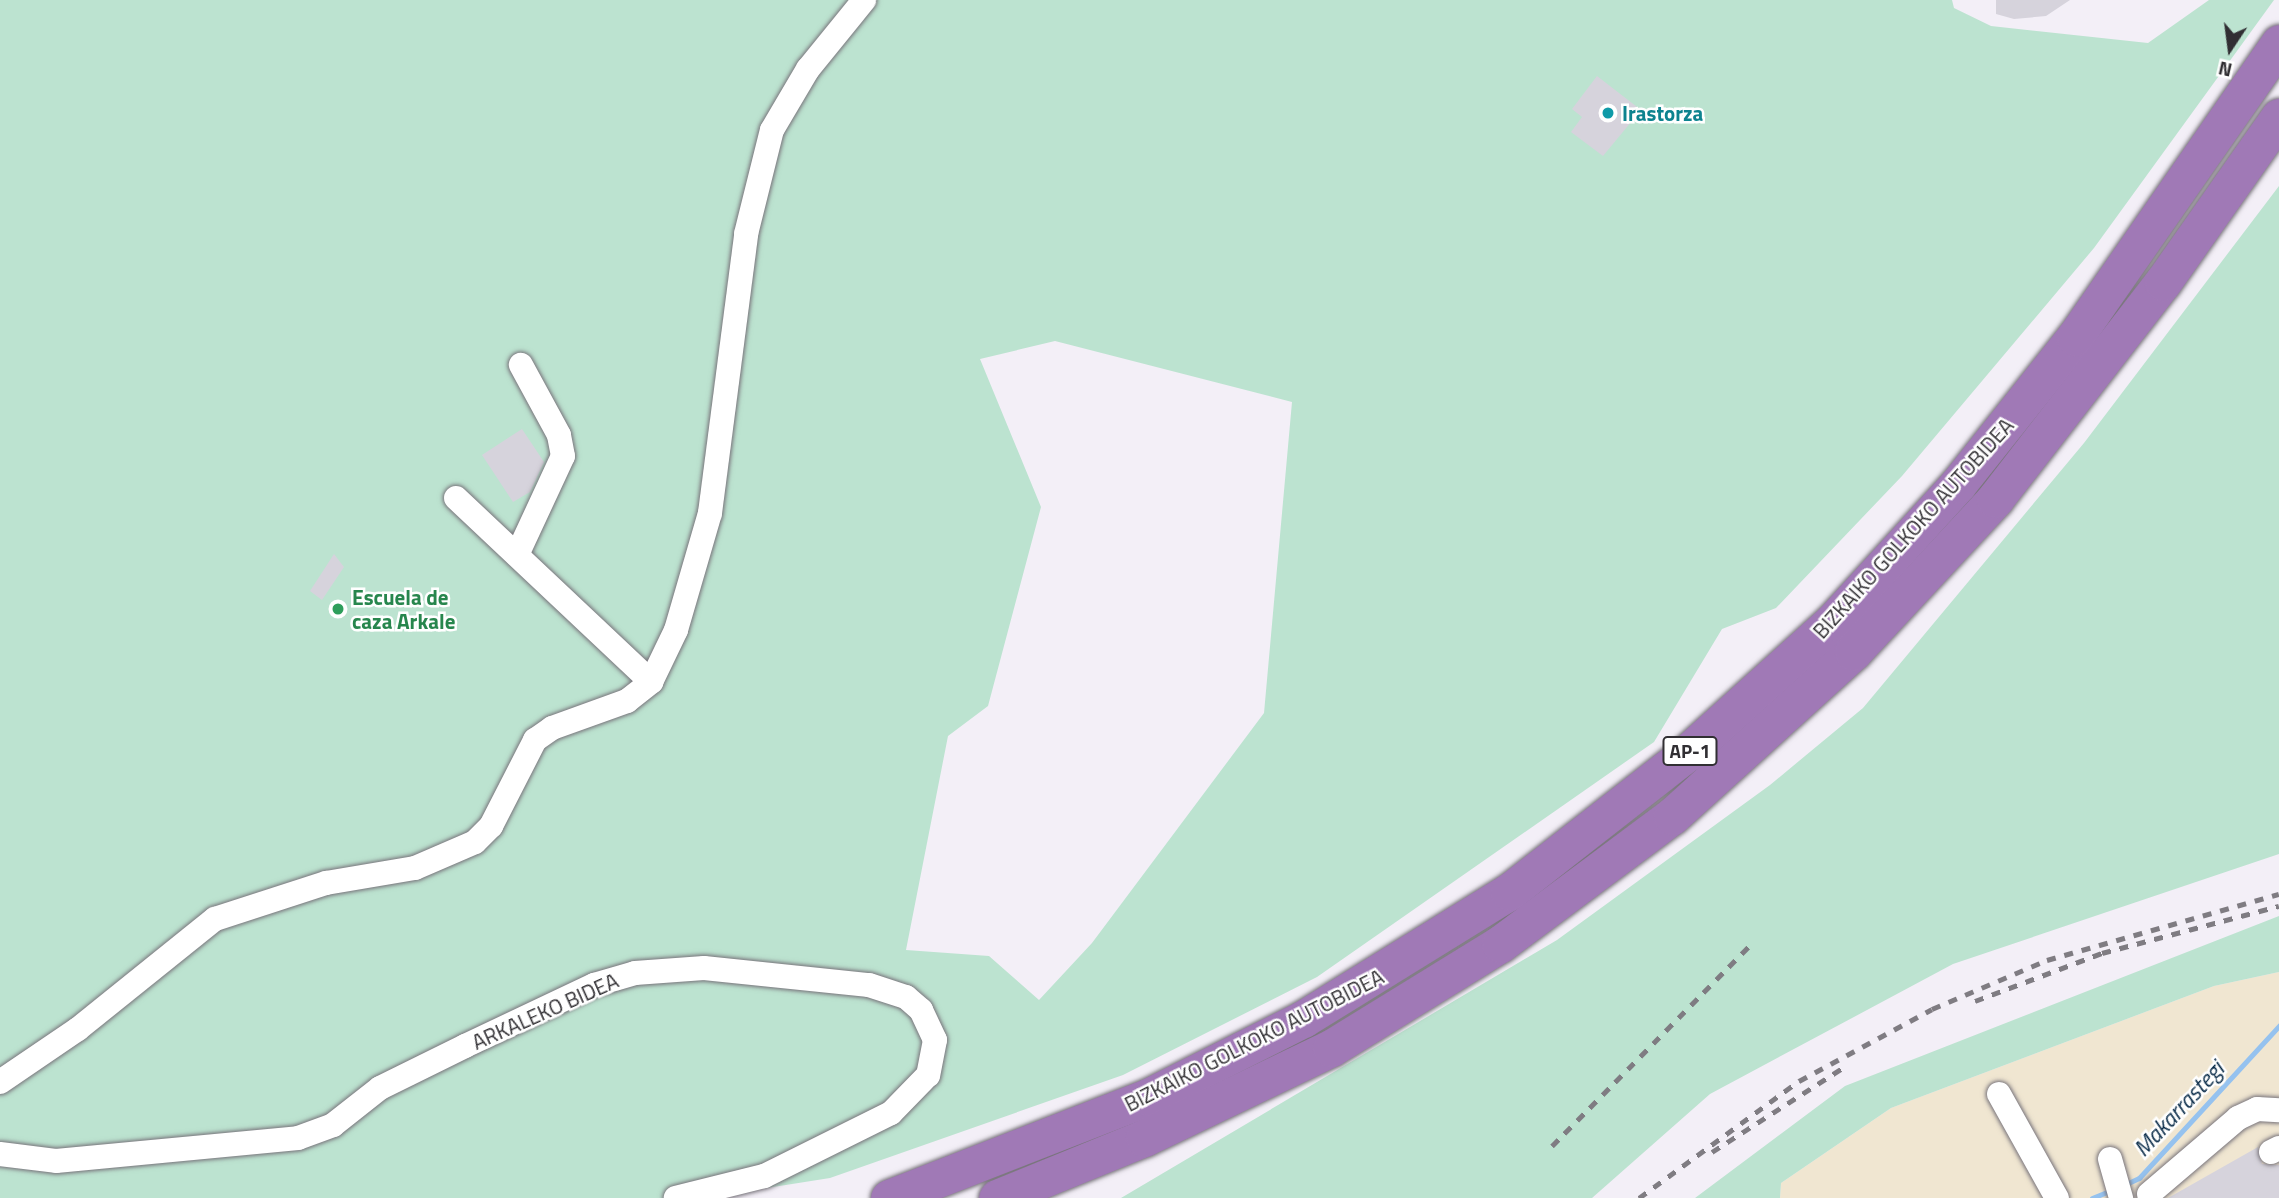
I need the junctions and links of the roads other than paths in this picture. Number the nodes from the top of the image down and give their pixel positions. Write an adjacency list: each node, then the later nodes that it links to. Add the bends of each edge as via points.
1 (864, 0): 7 (street, via 808,69 772,130 746,234 710,513 676,630)
2 (2279, 43): 15 (highway, BIZKAIKO GOLKOKO AUTOBIDEA / AP-1, via 2075,337 1966,474 1833,621 1687,753 1509,892 1303,1019 1148,1097)
3 (2279, 117): 16 (highway, BIZKAIKO GOLKOKO AUTOBIDEA / AP-1, via 2163,282 1995,499 1853,652 1672,816 1488,952 1331,1048 1156,1133)
4 (521, 365): 6 (street, via 559,435 563,456)
5 (456, 498): 6 (street)
6 (517, 555): 7 (street)
7 (651, 682): 8 (street, via 627,701 552,728 535,740 491,826 475,842 415,868 326,883 215,919 78,1028)
8 (0, 1082)
9 (1999, 1094): 17 (street)
10 (2279, 1110): 13 (street, via 2256,1109 2238,1118)
11 (0, 1154): 14 (street, ARKALEKO BIDEA, via 56,1161 298,1138 333,1125 380,1088 441,1058 594,985 635,973 704,968 869,985 906,997 921,1010 934,1040 931,1066 918,1091 891,1113 764,1176)
12 (2110, 1159): 18 (street)
13 (2149, 1194)
14 (676, 1198)
15 (888, 1198)
16 (997, 1198)
17 (2057, 1198)
18 (2121, 1198)

